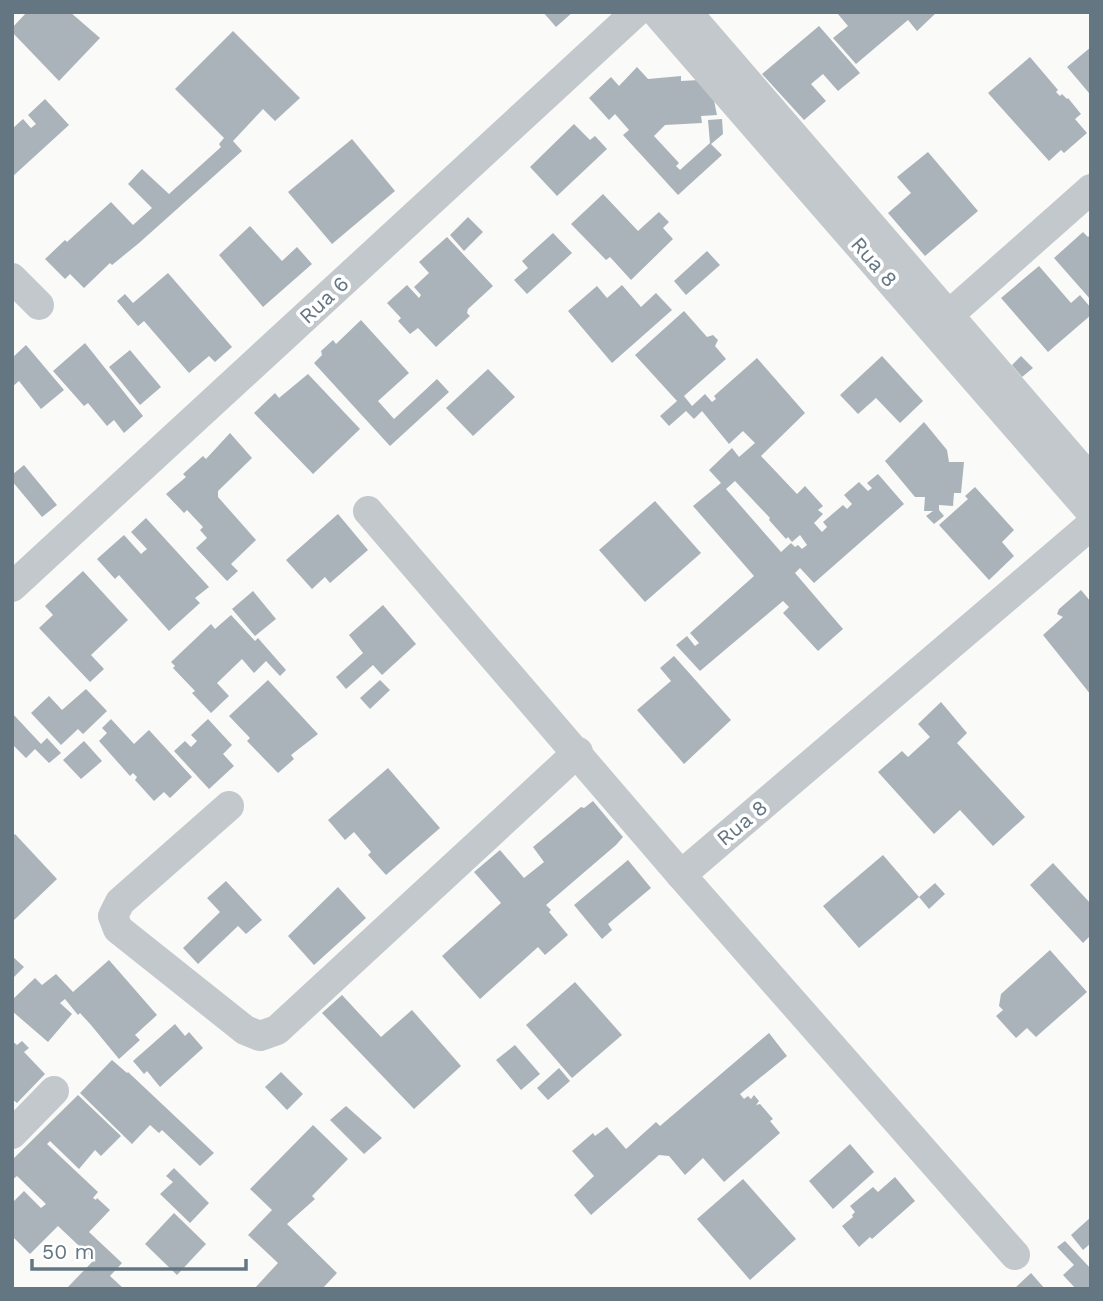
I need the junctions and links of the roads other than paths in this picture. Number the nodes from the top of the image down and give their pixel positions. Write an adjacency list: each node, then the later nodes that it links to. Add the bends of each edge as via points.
1 (636, 12): 12 (street, Rua 6)
2 (656, 12): 7 (street, Rua 8)
3 (687, 12): 7 (street, Rua 8)
4 (1091, 190): 7 (street)
5 (12, 278): 6 (street)
6 (39, 305)
7 (940, 323): 8 (street, Rua 8); 10 (street, Rua 8)
8 (1091, 480)
9 (368, 511): 13 (street)
10 (1091, 512)
11 (1091, 525): 15 (street, Rua 8)
12 (12, 587)
13 (578, 752): 14 (street, via 277,1031 260,1036 245,1030 118,929 113,916 120,902); 15 (street)
14 (229, 806)
15 (681, 875): 18 (street)
16 (54, 1091): 17 (street)
17 (12, 1134)
18 (1015, 1255)

